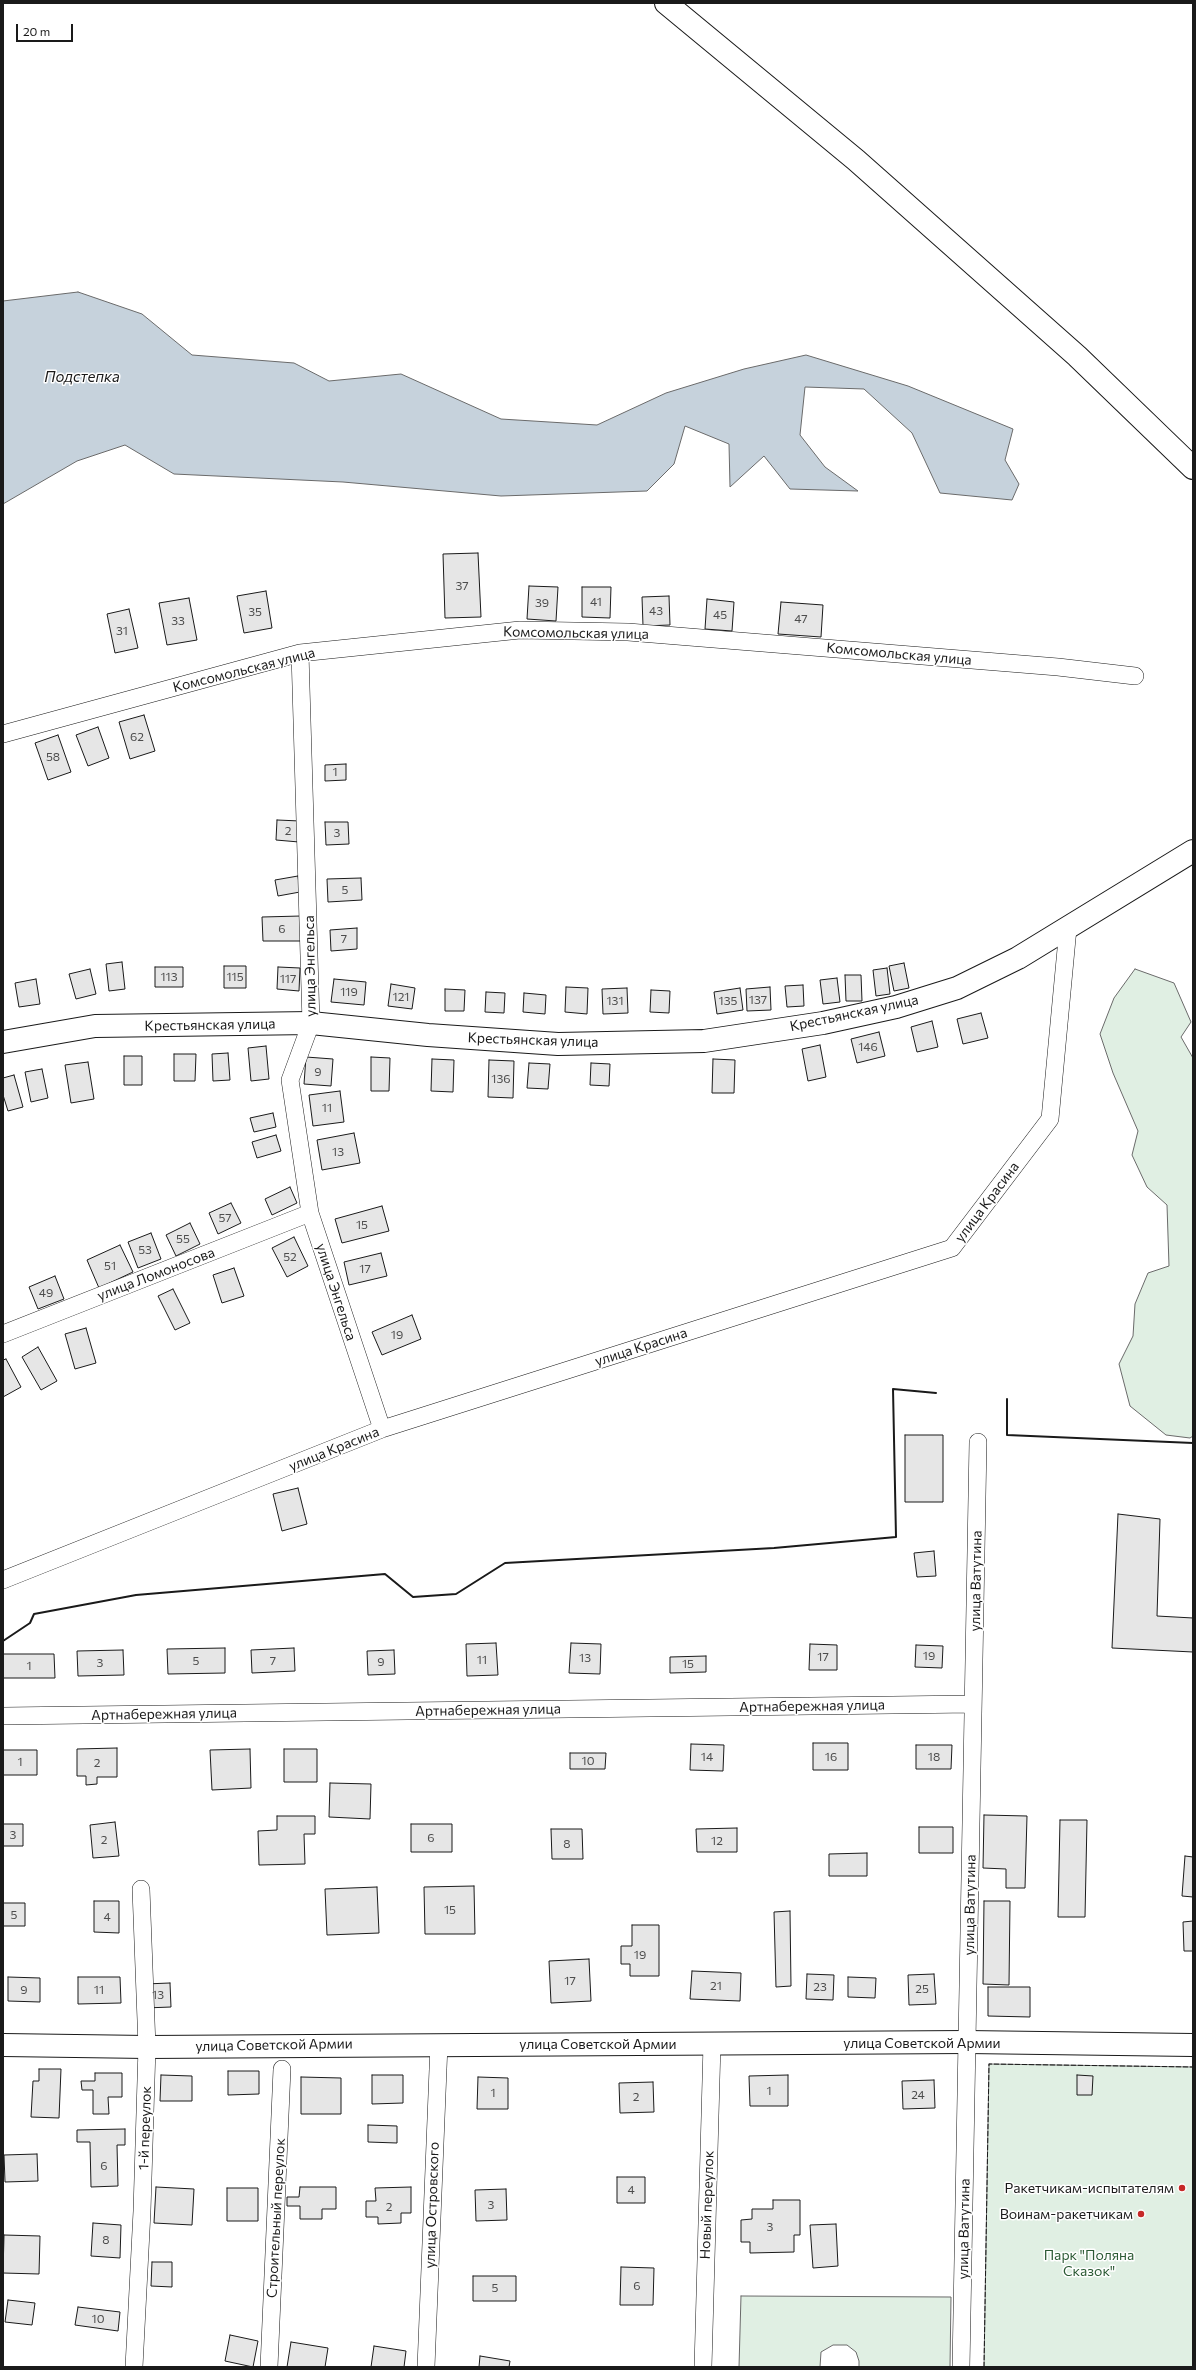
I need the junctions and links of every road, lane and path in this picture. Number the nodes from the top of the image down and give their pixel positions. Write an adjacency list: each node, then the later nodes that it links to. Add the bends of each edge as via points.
1 (666, 3): 2 (street, via 856,160 1077,356)
2 (1193, 468)
3 (300, 653): 4 (street, Комсомольская улица, via 520,630 628,632 1058,667); 5 (street, Комсомольская улица); 8 (street, улица Энгельса)
4 (1135, 676)
5 (3, 734)
6 (1193, 851): 7 (street, Крестьянская улица)
7 (1068, 928): 8 (street, Крестьянская улица, via 1018,958 949,991 896,1007 823,1023 704,1041 558,1044); 12 (street, улица Красина, via 1050,1119 952,1248)
8 (311, 1023): 9 (street, Крестьянская улица, via 95,1026); 10 (street, улица Энгельса, via 290,1080)
9 (3, 1042)
10 (310, 1214): 11 (street, улица Ломоносова); 12 (street, улица Энгельса)
11 (3, 1334)
12 (382, 1430): 14 (street, улица Красина)
13 (978, 1442): 15 (street, улица Ватутина)
14 (3, 1580)
15 (973, 1704): 16 (street, Артнабережная улица); 18 (street, улица Ватутина)
16 (3, 1716)
17 (141, 1889): 23 (street, 1-й переулок)
18 (967, 2042): 21 (street, улица Советской Армии); 22 (street, улица Советской Армии); 29 (street, улица Ватутина)
19 (3, 2044): 23 (street, улица Советской Армии)
20 (438, 2044): 21 (street, улица Советской Армии); 23 (street, улица Советской Армии); 27 (street, улица Островского)
21 (712, 2044): 28 (street, Новый переулок)
22 (1193, 2045)
23 (147, 2047): 25 (street, 1-й переулок)
24 (282, 2069): 26 (street, Строительный переулок)
25 (134, 2367)
26 (269, 2367)
27 (426, 2367)
28 (703, 2367)
29 (961, 2367)

